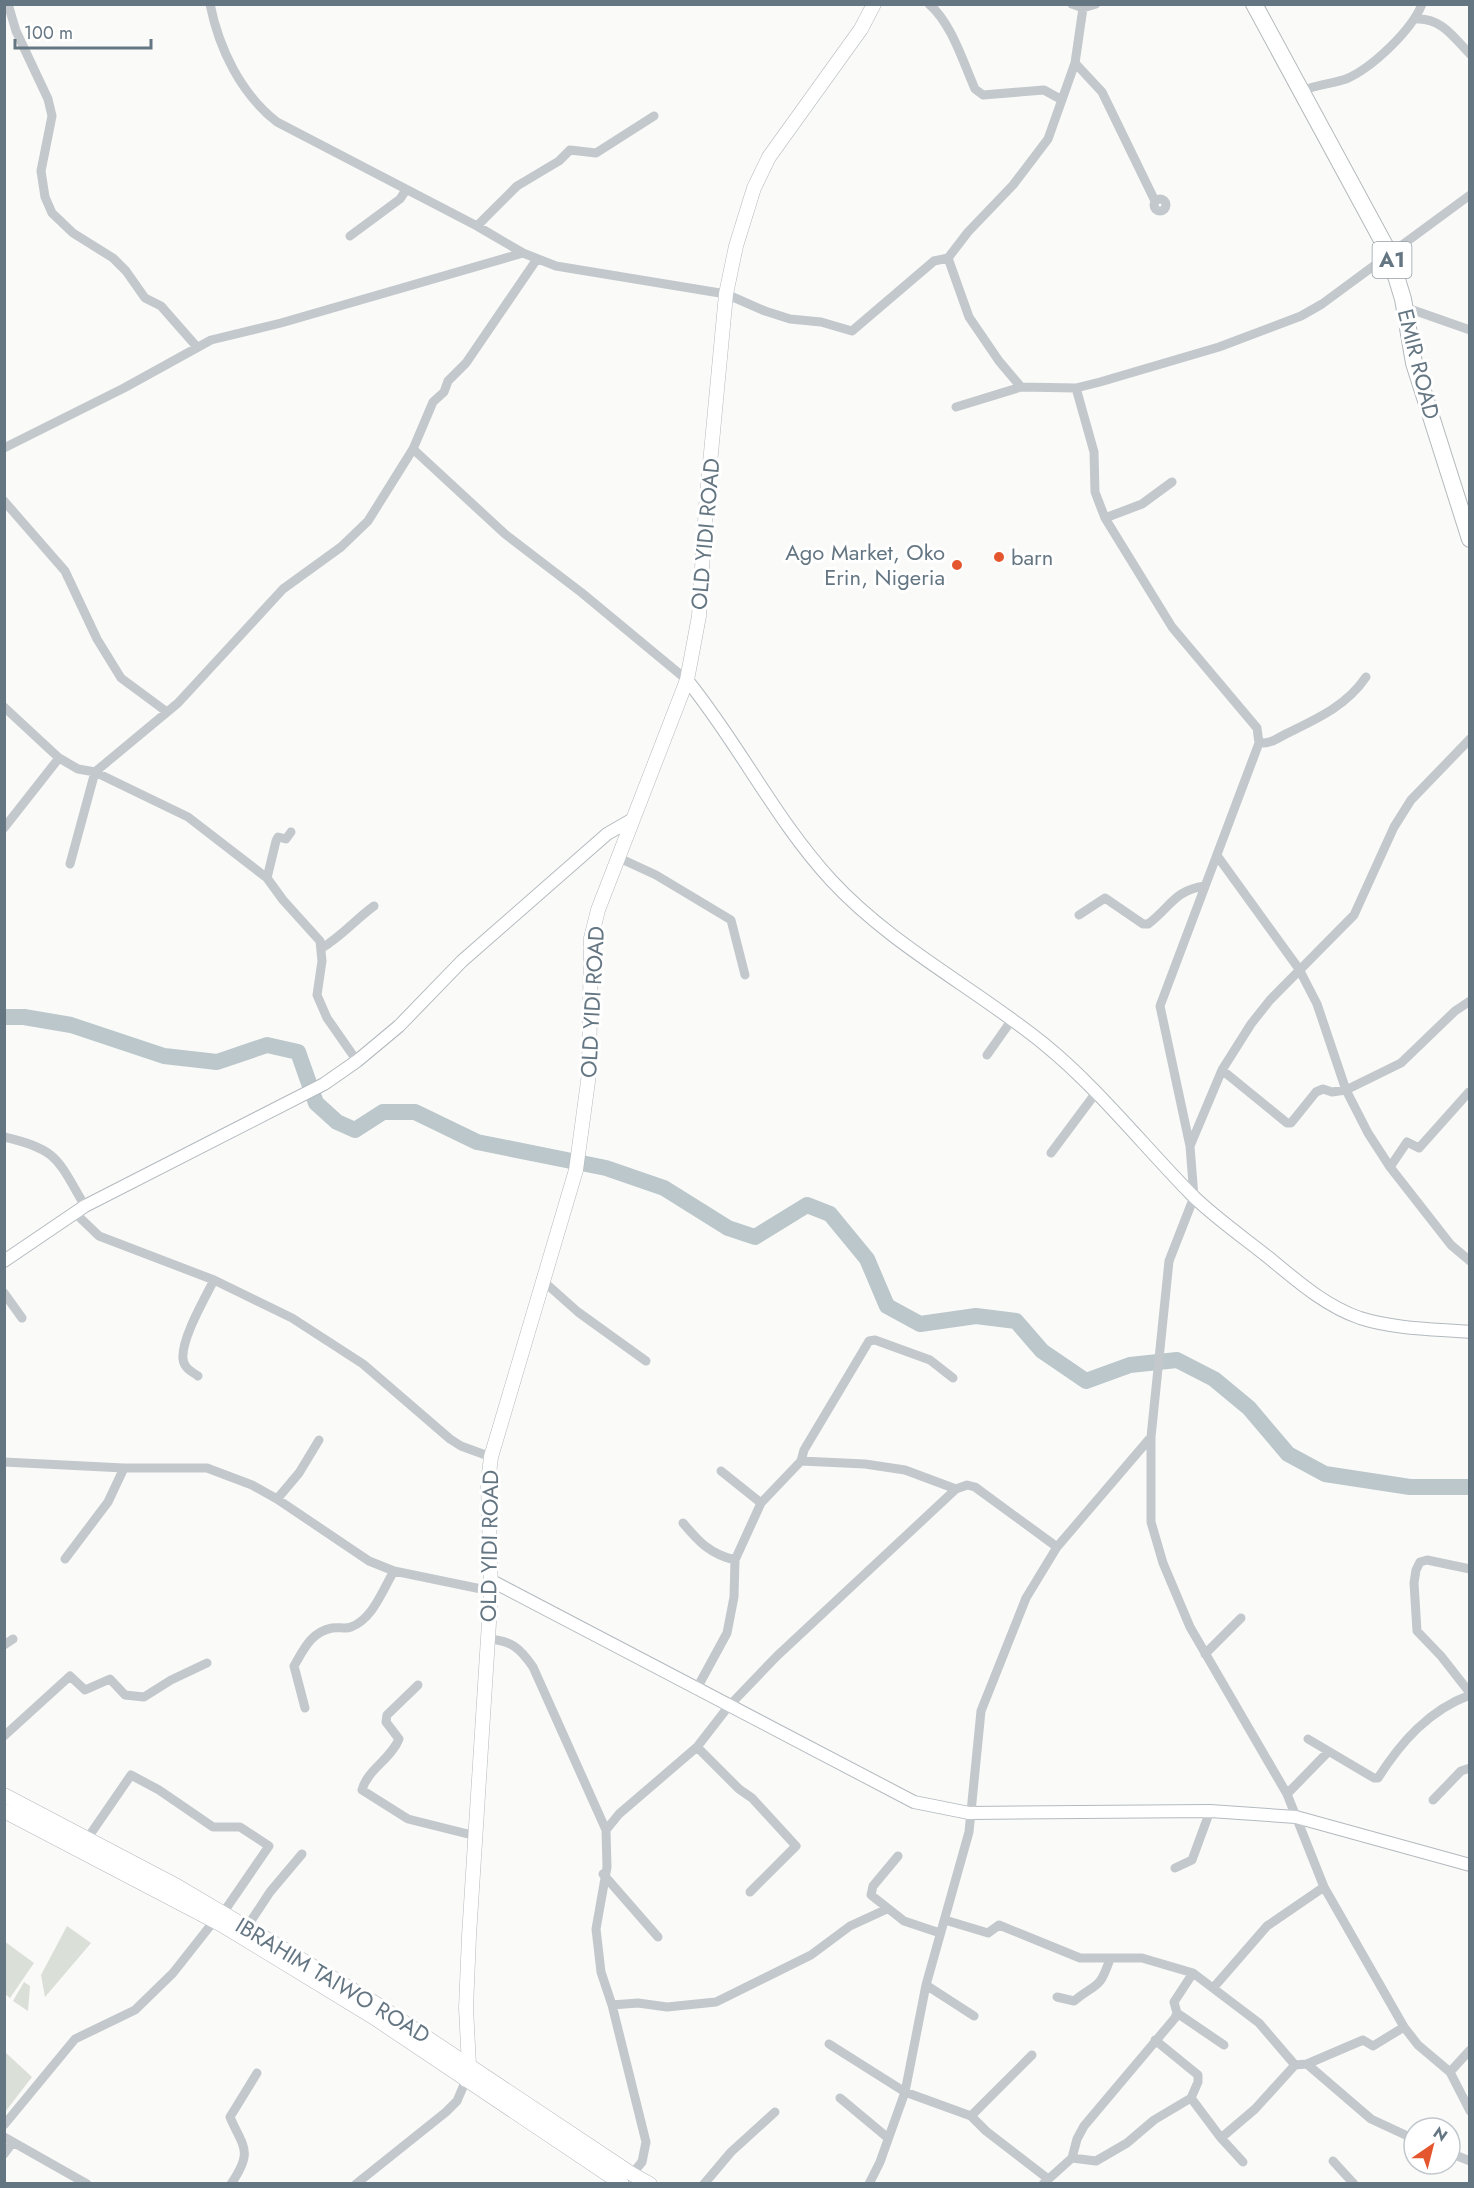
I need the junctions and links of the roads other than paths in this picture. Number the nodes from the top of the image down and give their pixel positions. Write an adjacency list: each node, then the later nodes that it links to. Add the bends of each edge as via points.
1 (8, 4): 29 (street, via 52,116 41,171 52,213 73,233 113,258 145,298 161,306)
2 (210, 4): 17 (street, via 229,60 260,108 277,122)
3 (873, 4): 26 (main road, OLD YIDI ROAD, via 861,29 769,157 754,188)
4 (930, 4): 15 (street, via 950,33 975,89 983,95 1044,90)
5 (1072, 4): 10 (street)
6 (1096, 4): 10 (street)
7 (1254, 4): 22 (highway, EMIR ROAD / A1)
8 (1265, 4): 14 (highway, EMIR ROAD / A1)
9 (1422, 4): 11 (street)
10 (1083, 8): 13 (street)
11 (1417, 19): 12 (street, via 1439,24); 14 (street, via 1368,67 1344,80)
12 (1470, 54)
13 (1075, 63): 15 (street); 19 (street, via 1102,92)
14 (1310, 88): 22 (highway, EMIR ROAD / A1)
15 (1062, 100): 24 (street, via 1048,139)
16 (654, 116): 20 (street, via 596,153 570,150 512,190)
17 (406, 190): 20 (street); 21 (street, via 400,199)
18 (1470, 195): 22 (street)
19 (1155, 201)
20 (477, 226): 23 (street)
21 (350, 236)
22 (1393, 250): 27 (highway, EMIR ROAD / A1, via 1403,262); 31 (street, via 1300,316 1218,347)
23 (524, 253): 25 (street); 29 (street)
24 (948, 258): 26 (street, via 933,261 852,331 790,319); 30 (street, via 969,317)
25 (537, 259): 26 (street, via 556,266); 34 (street, via 466,363 433,402)
26 (726, 294): 41 (main road, OLD YIDI ROAD, via 699,616)
27 (1409, 310): 28 (street); 37 (highway, EMIR ROAD / A1, via 1421,361); 39 (highway, EMIR ROAD / A1, via 1414,363)
28 (1470, 330)
29 (197, 347): 33 (street)
30 (1021, 387): 31 (street); 32 (street)
31 (1076, 388): 38 (street, via 1094,453 1095,492)
32 (956, 407)
33 (4, 448)
34 (412, 449): 41 (street, via 505,534); 43 (street, via 368,521 266,606)
35 (1172, 482): 38 (street, via 1126,513)
36 (4, 501): 43 (street, via 65,572 97,639 122,678)
37 (1470, 515)
38 (1105, 518): 45 (street, via 1172,627 1257,728)
39 (1470, 539)
40 (1366, 677): 45 (street, via 1349,699 1319,719 1276,741)
41 (687, 680): 48 (main road, OLD YIDI ROAD); 62 (street, via 797,841 833,882 906,948)
42 (4, 706): 46 (street)
43 (167, 712): 47 (street)
44 (1470, 739): 59 (street, via 1411,800 1394,827 1354,915)
45 (1259, 743): 52 (street)
46 (59, 758): 47 (street, via 78,769); 49 (street)
47 (95, 772): 53 (street); 54 (street, via 189,817)
48 (633, 819): 51 (main road, OLD YIDI ROAD); 64 (street, via 598,841 462,961 399,1026)
49 (4, 828)
50 (291, 832): 54 (street, via 286,839 278,837)
51 (617, 857): 60 (street, via 656,874 731,920); 78 (main road, OLD YIDI ROAD, via 591,938 589,1074 576,1170)
52 (1218, 857): 55 (street); 59 (street)
53 (70, 864)
54 (267, 878): 58 (street)
55 (1205, 886): 57 (street, via 1180,894 1148,924 1105,898); 70 (street, via 1160,1006)
56 (374, 906): 58 (street, via 342,936)
57 (1079, 915)
58 (322, 948): 64 (street, via 317,995 327,1018)
59 (1299, 969): 65 (street, via 1251,1024); 66 (street, via 1317,1004)
60 (745, 975)
61 (1470, 1001): 66 (street, via 1401,1063)
62 (1011, 1021): 63 (street); 68 (street, via 1043,1043)
63 (987, 1055)
64 (357, 1061): 74 (street, via 324,1084)
65 (1222, 1071): 66 (street, via 1287,1123 1294,1121 1316,1092); 70 (street)
66 (1346, 1090): 72 (street)
67 (1469, 1092): 72 (street, via 1424,1144 1419,1148 1407,1142)
68 (1095, 1094): 71 (street); 73 (street)
69 (4, 1137): 74 (street, via 54,1155)
70 (1191, 1146): 73 (street)
71 (1051, 1153)
72 (1390, 1167): 76 (street, via 1451,1245)
73 (1194, 1197): 81 (street, via 1329,1303 1359,1317 1393,1326); 85 (street, via 1169,1261)
74 (80, 1209): 75 (street); 77 (street, via 99,1236)
75 (4, 1260)
76 (1470, 1261)
77 (214, 1280): 83 (street, via 182,1358 185,1367); 87 (street, via 292,1318 363,1364 460,1446)
78 (542, 1281): 82 (street); 87 (main road, OLD YIDI ROAD)
79 (4, 1293): 80 (street)
80 (22, 1318)
81 (1470, 1332)
82 (646, 1361)
83 (198, 1376)
84 (954, 1378): 88 (street, via 930,1360 869,1341)
85 (1151, 1437): 96 (street); 106 (street, via 1151,1522 1163,1563)
86 (319, 1440): 93 (street)
87 (491, 1457): 101 (main road, OLD YIDI ROAD)
88 (801, 1461): 92 (street, via 904,1470); 94 (street)
89 (4, 1462): 90 (street)
90 (124, 1468): 93 (street, via 207,1468); 97 (street, via 108,1502)
91 (721, 1471): 94 (street)
92 (956, 1489): 96 (street, via 975,1487); 111 (street, via 777,1656)
93 (277, 1499): 100 (street, via 369,1561)
94 (761, 1503): 98 (street)
95 (682, 1523): 98 (street, via 710,1551)
96 (1057, 1547): 123 (street, via 1026,1598 981,1711)
97 (65, 1559)
98 (735, 1560): 109 (street, via 734,1597 727,1633)
99 (1470, 1569): 110 (street, via 1427,1560 1420,1563 1414,1583 1414,1610 1420,1637 1441,1656)
100 (394, 1571): 101 (street); 112 (street, via 362,1620 351,1627 314,1635 294,1666)
101 (491, 1586): 104 (main road, OLD YIDI ROAD); 109 (street)
102 (1240, 1618): 106 (street)
103 (14, 1639): 105 (street)
104 (487, 1639): 125 (street, via 505,1640 519,1647 533,1667); 126 (main road, OLD YIDI ROAD)
105 (4, 1645)
106 (1205, 1654): 118 (street)
107 (207, 1663): 113 (street, via 144,1697 125,1695 110,1680 85,1690 70,1676)
108 (417, 1685): 126 (street, via 387,1715 386,1722 399,1739 394,1751 364,1781 362,1790 408,1819)
109 (696, 1690): 111 (street)
110 (1470, 1694): 116 (street, via 1449,1703 1420,1725 1378,1778)
111 (729, 1707): 115 (street); 123 (street, via 914,1802)
112 (305, 1708)
113 (4, 1736)
114 (1308, 1739): 116 (street)
115 (697, 1747): 125 (street, via 619,1814); 134 (street, via 796,1846)
116 (1328, 1752): 118 (street)
117 (1470, 1768): 120 (street, via 1461,1771)
118 (1287, 1794): 124 (street)
119 (4, 1796): 127 (main road, IBRAHIM TAIWO ROAD)
120 (1433, 1800)
121 (4, 1811): 136 (main road, IBRAHIM TAIWO ROAD)
122 (1210, 1811): 123 (street); 124 (street); 131 (street, via 1192,1860)
123 (969, 1813): 137 (street, via 969,1832)
124 (1296, 1817): 130 (street); 133 (street)
125 (606, 1830): 132 (street)
126 (476, 1836): 147 (main road, OLD YIDI ROAD)
127 (87, 1839): 136 (main road, IBRAHIM TAIWO ROAD, via 137,1864); 136 (street, via 131,1775 213,1827 240,1827 269,1846)
128 (302, 1854): 138 (street)
129 (898, 1856): 135 (street, via 873,1886 871,1894)
130 (1470, 1864)
131 (1174, 1868)
132 (603, 1874): 140 (street); 146 (street, via 596,1929 601,1972)
133 (1324, 1887): 144 (street, via 1267,1926); 150 (street)
134 (750, 1892)
135 (887, 1909): 139 (street, via 904,1921); 146 (street, via 850,1926 811,1954 716,2002 667,2007 638,2003)
136 (218, 1917): 138 (main road, IBRAHIM TAIWO ROAD); 160 (main road, IBRAHIM TAIWO ROAD); 170 (street, via 173,1973 135,2010 75,2039)
137 (945, 1920): 139 (street); 141 (street, via 988,1933 999,1926 1080,1958)
138 (247, 1927): 155 (main road, IBRAHIM TAIWO ROAD)
139 (939, 1933): 143 (street)
140 (658, 1937)
141 (1110, 1959): 142 (street, via 1146,1958); 145 (street, via 1097,1987 1074,2001)
142 (1193, 1973): 144 (street); 148 (street, via 1174,2002)
143 (926, 1985): 149 (street); 164 (street)
144 (1214, 1987): 159 (street, via 1259,2023)
145 (1057, 1997)
146 (612, 2006): 179 (street, via 646,2142 642,2162)
147 (466, 2008): 155 (main road, OLD YIDI ROAD); 158 (main road, OLD YIDI ROAD)
148 (1177, 2013): 151 (street); 153 (street)
149 (974, 2016)
150 (1404, 2027): 157 (street, via 1373,2046 1363,2040); 161 (street, via 1418,2045)
151 (1155, 2040): 166 (street, via 1198,2075); 176 (street, via 1084,2126)
152 (830, 2044): 164 (street)
153 (1224, 2045)
154 (1470, 2050): 161 (street)
155 (456, 2055): 158 (main road, IBRAHIM TAIWO ROAD); 160 (main road, OLD YIDI ROAD)
156 (1032, 2055): 169 (street)
157 (1307, 2064): 159 (street); 171 (street, via 1371,2119)
158 (470, 2065): 163 (main road, OLD YIDI ROAD); 179 (main road, IBRAHIM TAIWO ROAD)
159 (1295, 2065): 173 (street, via 1255,2109)
160 (453, 2071): 163 (main road, IBRAHIM TAIWO ROAD)
161 (1450, 2072): 167 (street)
162 (257, 2073): 183 (street, via 230,2117 239,2130 245,2154)
163 (466, 2080): 179 (main road, IBRAHIM TAIWO ROAD); 184 (street, via 457,2101 446,2112)
164 (905, 2092): 169 (street); 172 (street)
165 (840, 2098): 172 (street)
166 (1191, 2098): 173 (street); 176 (street, via 1096,2161)
167 (1470, 2111)
168 (775, 2112): 186 (street, via 731,2152)
169 (971, 2116): 180 (street)
170 (4, 2125)
171 (1402, 2133)
172 (888, 2138): 181 (street)
173 (1221, 2138): 177 (street)
174 (9, 2140): 175 (street); 182 (street)
175 (4, 2154)
176 (1072, 2158): 180 (street)
177 (1243, 2162)
178 (1333, 2162): 187 (street)
179 (619, 2179): 185 (main road, IBRAHIM TAIWO ROAD)
180 (1045, 2181)
181 (872, 2183)
182 (87, 2184)
183 (231, 2184)
184 (356, 2184)
185 (650, 2184)
186 (704, 2184)
187 (1354, 2184)

